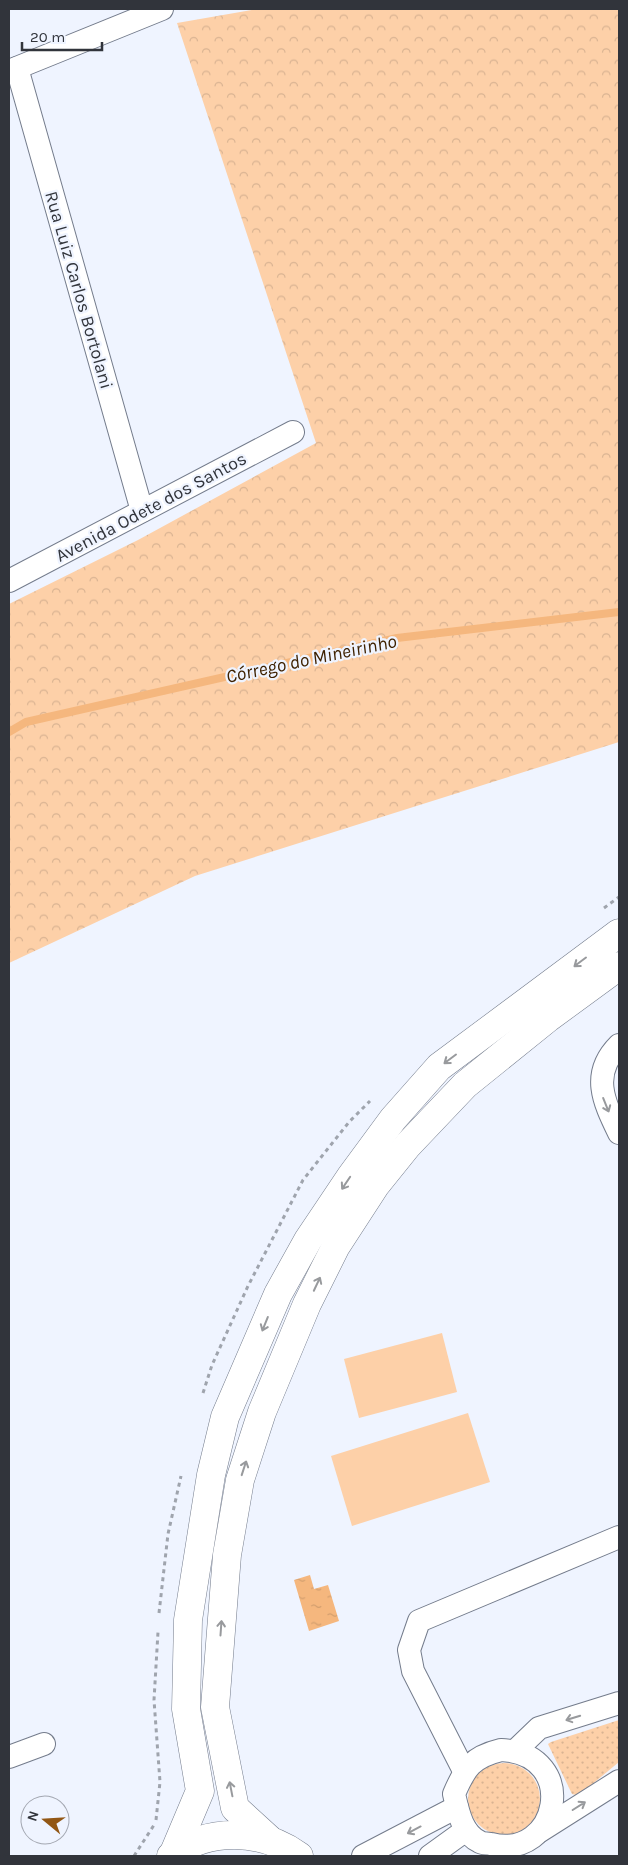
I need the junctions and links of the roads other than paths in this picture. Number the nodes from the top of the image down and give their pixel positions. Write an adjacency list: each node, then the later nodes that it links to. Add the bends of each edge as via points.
1 (162, 9): 2 (street)
2 (13, 70): 4 (street, Rua Luiz Carlos Bortolani)
3 (293, 432): 4 (street, Avenida Odete dos Santos)
4 (142, 511): 5 (street, Avenida Odete dos Santos)
5 (9, 581)
6 (619, 933): 22 (street, one-way to 22, via 439,1067 393,1119 351,1176 308,1240 278,1294 225,1417 211,1475 188,1630 186,1709 200,1791)
7 (619, 966): 20 (street, one-way to 7, via 235,1808 215,1707 227,1555 240,1480 262,1412 336,1246 375,1186 465,1085)
8 (619, 1045): 9 (street, one-way to 9, via 606,1065 602,1084 602,1096)
9 (619, 1132)
10 (619, 1536): 15 (street, via 419,1621 410,1650 413,1671)
11 (619, 1703): 13 (street, one-way to 13, via 539,1728)
12 (44, 1744): 14 (street)
13 (515, 1751): 15 (street, via 487,1753); 19 (street, via 529,1756 548,1777 552,1806)
14 (9, 1757)
15 (464, 1771): 17 (street, via 454,1794)
16 (619, 1781): 19 (street, one-way to 16)
17 (457, 1807): 18 (street); 24 (street, one-way to 24)
18 (466, 1830): 21 (street, via 480,1842); 25 (street)
19 (539, 1832): 21 (street, via 527,1841)
20 (270, 1840): 22 (street, via 228,1835 203,1839); 23 (street)
21 (502, 1851)
22 (172, 1855)
23 (299, 1856)
24 (363, 1856)
25 (430, 1856)

